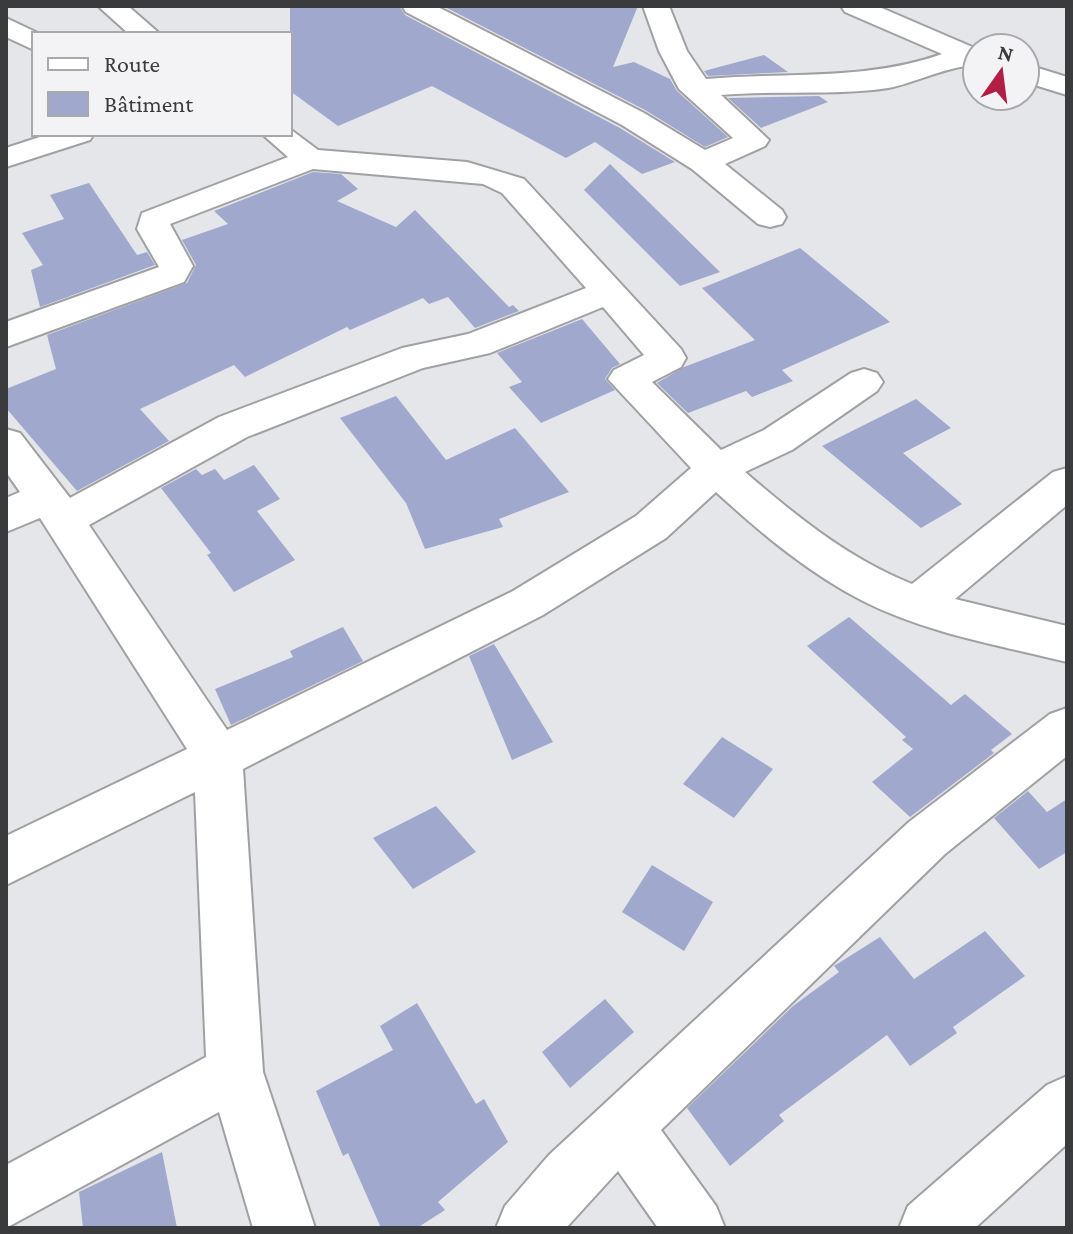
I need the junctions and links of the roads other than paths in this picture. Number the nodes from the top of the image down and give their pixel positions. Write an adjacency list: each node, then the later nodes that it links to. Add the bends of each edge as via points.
1 (111, 6): 6 (street)
2 (415, 6): 17 (street, via 633,119)
3 (656, 6): 12 (street, via 671,52)
4 (854, 6): 8 (street)
5 (6, 26): 7 (street)
6 (144, 32)
7 (32, 41)
8 (961, 53)
9 (961, 60): 12 (street, via 884,80)
10 (1041, 78): 11 (street)
11 (1067, 86)
12 (694, 89): 17 (street, via 754,140)
13 (73, 136): 15 (street)
14 (280, 136): 16 (street)
15 (6, 158)
16 (310, 159): 19 (street, via 493,177 513,186); 20 (street, via 154,220 176,266 172,274)
17 (703, 162): 18 (street)
18 (770, 217)
19 (611, 292): 23 (street, via 668,358 627,379); 25 (street, via 477,344 415,357 233,427)
20 (6, 335)
21 (864, 382): 23 (street, via 778,440)
22 (6, 443): 25 (street)
23 (714, 470): 26 (street, via 803,541); 29 (street, via 651,527 528,603)
24 (1067, 483): 26 (street)
25 (39, 511): 29 (street)
26 (917, 605): 27 (street)
27 (1067, 644)
28 (1067, 728): 33 (street, via 927,838)
29 (218, 757): 30 (street); 31 (street)
30 (6, 861)
31 (235, 1072): 34 (street); 35 (street)
32 (1067, 1105): 38 (street)
33 (624, 1128): 36 (street, via 570,1176); 37 (street)
34 (6, 1198)
35 (284, 1228)
36 (527, 1228)
37 (694, 1228)
38 (930, 1228)

